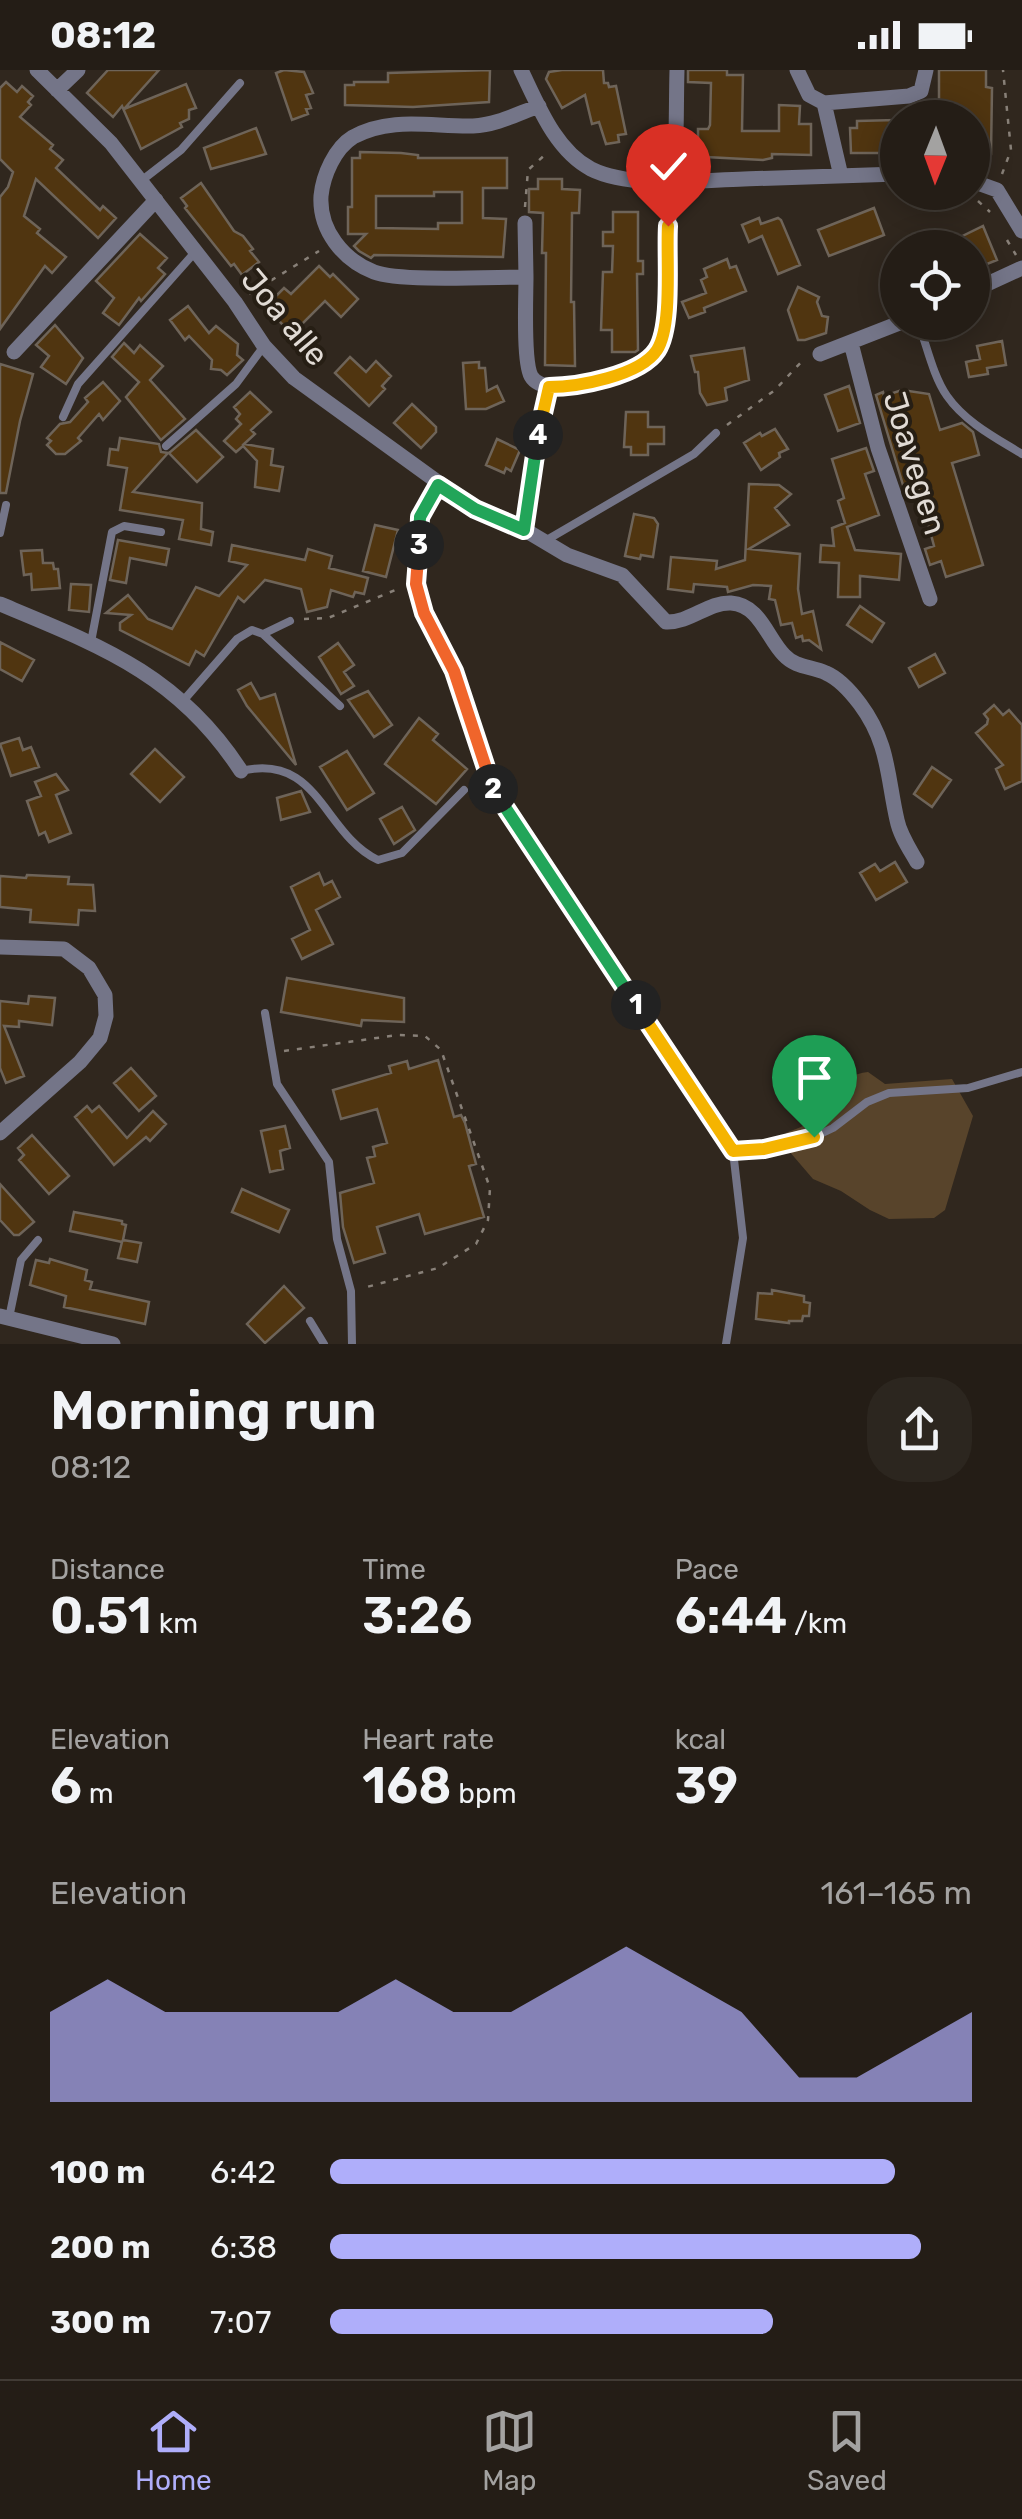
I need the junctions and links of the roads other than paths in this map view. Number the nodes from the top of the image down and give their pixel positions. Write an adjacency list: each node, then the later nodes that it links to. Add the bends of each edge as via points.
1 (37, 70): 8 (street, Joa alle)
2 (78, 70): 8 (street)
3 (521, 70): 10 (street)
4 (676, 70): 14 (street)
5 (797, 70): 9 (street, via 809,95)
6 (926, 70): 9 (street, via 921,91 909,96)
7 (240, 83): 13 (lane, via 181,150)
8 (57, 90): 13 (street, Joa alle)
9 (824, 103): 12 (street)
10 (539, 106): 14 (street, via 569,152 590,168 617,178); 21 (street, via 475,126 400,124 362,132 336,155 322,186 334,240 350,260 376,274)
11 (880, 175): 12 (street)
12 (841, 176): 14 (street)
13 (141, 181): 16 (street, Joa alle)
14 (674, 181): 21 (street, via 664,324 647,360 568,387 538,384 528,369)
15 (990, 189): 18 (street, via 997,190)
16 (156, 200): 19 (street, Joa alle); 27 (street)
17 (525, 223): 21 (street)
18 (1022, 231)
19 (196, 251): 26 (street, Joa alle); 29 (lane, via 94,363)
20 (1022, 266): 22 (street)
21 (526, 277)
22 (990, 282)
23 (880, 331): 25 (street)
24 (925, 340): 32 (lane, via 954,405)
25 (851, 343): 28 (street); 39 (street, Joavegen, via 878,448)
26 (264, 346): 31 (lane, via 236,384); 33 (street, Joa alle, via 294,378)
27 (14, 352)
28 (820, 354)
29 (64, 417)
30 (716, 433): 37 (lane, via 694,454)
31 (166, 446)
32 (1022, 454)
33 (438, 485): 37 (street, Joa alle); 38 (street, via 420,517)
34 (6, 506): 36 (lane)
35 (161, 532): 43 (lane, via 124,526 112,532)
36 (0, 533)
37 (545, 541): 48 (street, Joa alle, via 622,575 666,622 720,604 747,608 790,662 840,682 887,754 897,822)
38 (416, 584): 53 (lane, via 454,671 490,786)
39 (930, 599)
40 (0, 604): 43 (street)
41 (290, 620): 42 (lane)
42 (263, 634): 44 (lane, via 246,632); 45 (lane)
43 (90, 642): 44 (street)
44 (184, 700): 46 (street)
45 (340, 706)
46 (241, 771): 47 (lane, via 284,770 378,860 402,854)
47 (464, 790)
48 (917, 862)
49 (0, 947): 52 (street, via 64,949 106,995 100,1038)
50 (265, 1013): 59 (lane, via 277,1084 329,1162 337,1239 352,1292)
51 (1022, 1072): 53 (lane, via 968,1088 889,1093 814,1137)
52 (0, 1133)
53 (733, 1151): 60 (lane, via 742,1238)
54 (38, 1240): 55 (lane, via 21,1260)
55 (4, 1317): 57 (street)
56 (310, 1321): 58 (lane)
57 (113, 1344)
58 (324, 1344)
59 (352, 1344)
60 (726, 1344)

